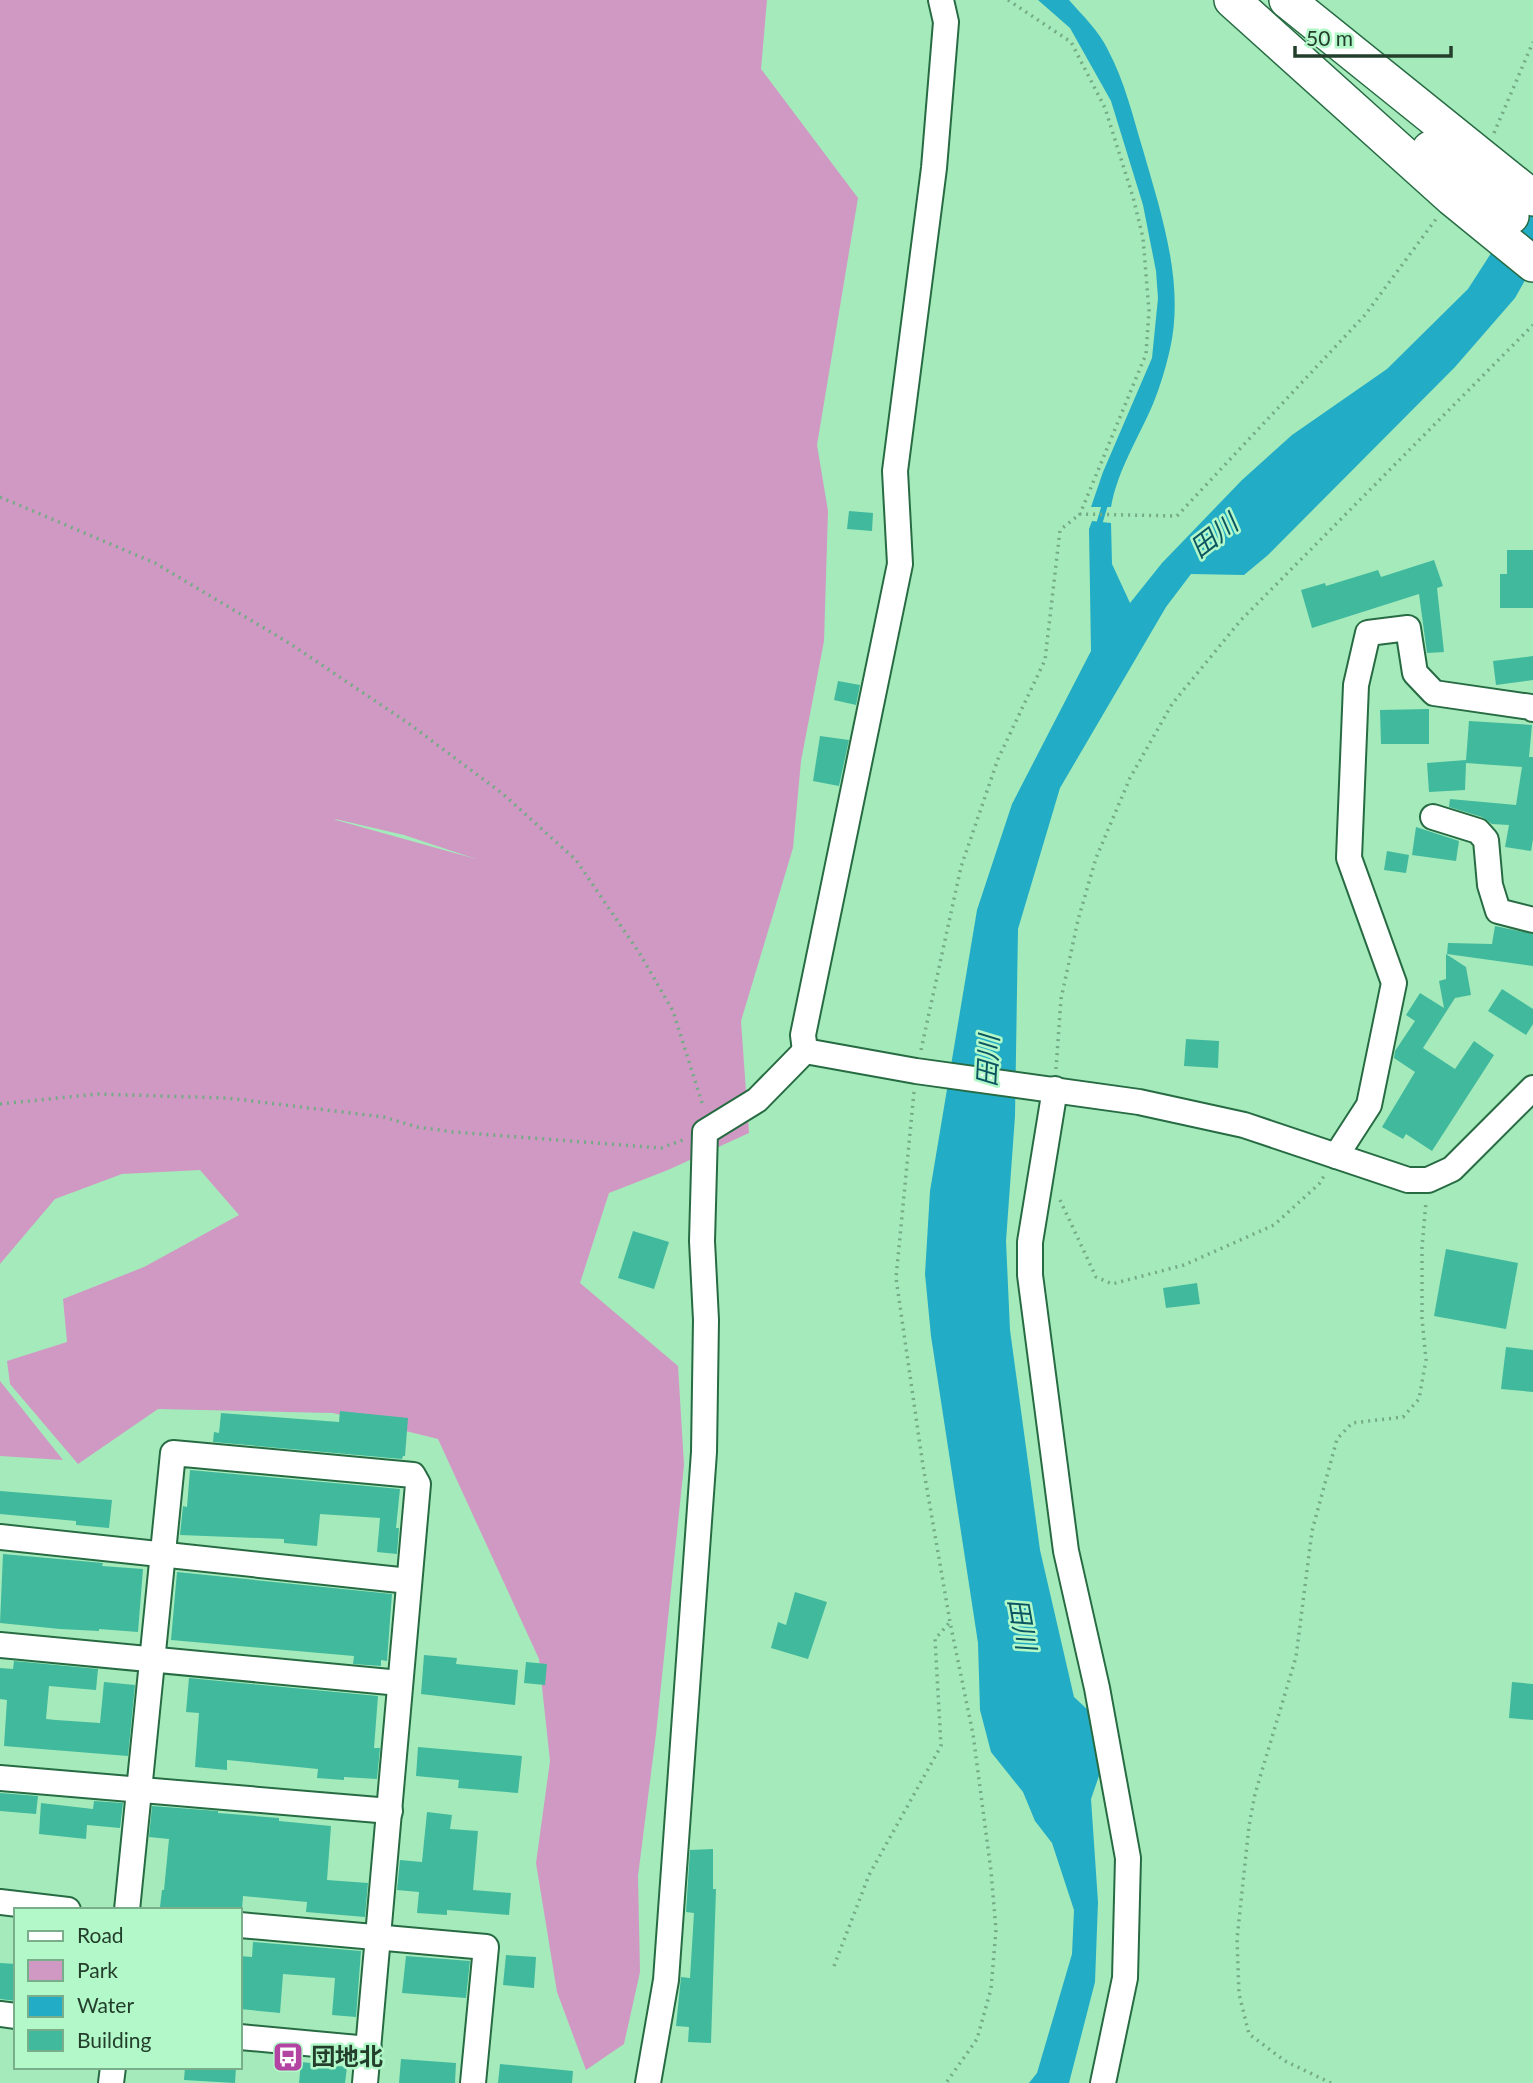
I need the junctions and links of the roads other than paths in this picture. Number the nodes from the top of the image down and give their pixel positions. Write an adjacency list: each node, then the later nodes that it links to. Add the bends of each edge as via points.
1 (940, 0): 13 (street, via 946,22 934,168 895,471 900,564 803,1035)
2 (1232, 0): 5 (highway)
3 (1241, 0): 5 (highway)
4 (1295, 7): 5 (highway)
5 (1472, 168): 6 (highway); 7 (highway); 8 (highway); 9 (highway)
6 (1533, 172)
7 (1533, 198)
8 (1533, 234)
9 (1533, 264)
10 (1533, 709): 16 (street, via 1434,694 1415,673 1408,628 1368,633 1356,685 1349,858 1394,983 1369,1105)
11 (1433, 817): 12 (street, via 1478,831 1486,840 1490,885 1498,911)
12 (1533, 920)
13 (805, 1051): 15 (street); 35 (street, via 757,1100 705,1132 704,1452 666,1980)
14 (1533, 1088): 16 (street, via 1452,1169 1428,1180 1408,1180)
15 (1051, 1089): 16 (street, via 1244,1125); 36 (street, via 1030,1242 1030,1275 1066,1551 1128,1857 1125,1978)
16 (1336, 1156)
17 (0, 1537): 18 (street)
18 (162, 1554): 19 (street); 19 (street, via 173,1453 413,1475 418,1484); 21 (street)
19 (409, 1581): 22 (street)
20 (0, 1645): 21 (street)
21 (151, 1658): 22 (street); 24 (street)
22 (400, 1683): 25 (street)
23 (0, 1778): 24 (street)
24 (138, 1789): 25 (street); 28 (street)
25 (390, 1811): 30 (street)
26 (0, 1902): 27 (street)
27 (51, 1908)
28 (127, 1908)
29 (242, 1925): 30 (street)
30 (379, 1937): 32 (street); 34 (street, via 486,1947)
31 (242, 2037): 32 (street)
32 (369, 2049): 33 (street)
33 (365, 2083)
34 (473, 2083)
35 (648, 2083)
36 (1103, 2083)

